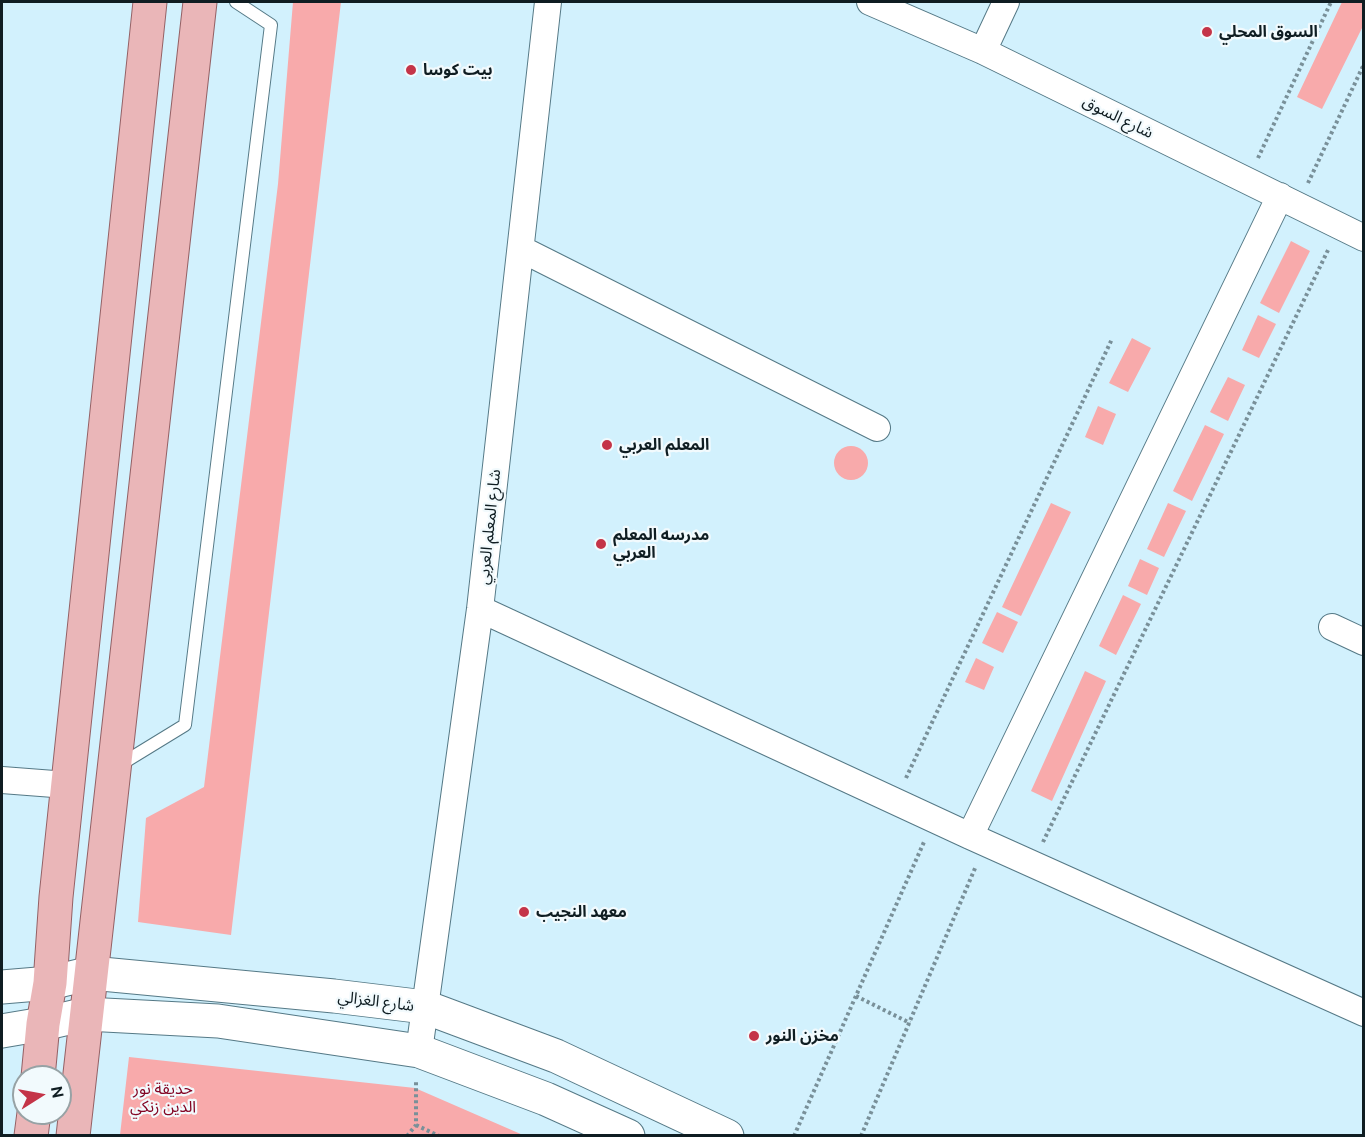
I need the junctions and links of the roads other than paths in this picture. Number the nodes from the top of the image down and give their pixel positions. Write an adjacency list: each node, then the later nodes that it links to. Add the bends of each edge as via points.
1 (150, 2): 17 (main road)
2 (200, 2): 15 (main road)
3 (236, 2): 15 (lane, via 272,24 185,725)
4 (548, 2): 10 (street, شارع المعلم العربي)
5 (870, 2): 7 (street, شارع السوق)
6 (1006, 2): 7 (street)
7 (983, 51): 8 (street, شارع السوق)
8 (1289, 201): 9 (street, شارع السوق); 18 (street)
9 (1364, 238)
10 (520, 249): 11 (street); 12 (street, شارع المعلم العربي)
11 (877, 428)
12 (480, 609): 18 (street); 22 (street, شارع المعلم العربي)
13 (1332, 627): 14 (street)
14 (1364, 642)
15 (114, 769): 19 (main road)
16 (2, 780): 17 (street)
17 (67, 785): 20 (main road)
18 (978, 840): 23 (street)
19 (91, 973): 20 (main road, شارع الغزالي); 22 (main road, شارع الغزالي); 24 (main road)
20 (50, 983): 21 (main road, شارع الغزالي); 25 (main road)
21 (2, 987)
22 (425, 1007): 27 (street, شارع المعلم العربي); 31 (main road, شارع الغزالي, via 556,1056)
23 (1364, 1013)
24 (86, 1014): 25 (main road); 27 (main road, via 218,1021); 29 (main road)
25 (43, 1024): 26 (main road); 28 (main road)
26 (2, 1030)
27 (419, 1051): 30 (main road, via 546,1099)
28 (39, 1065)
29 (73, 1136)
30 (628, 1136)
31 (727, 1136)

